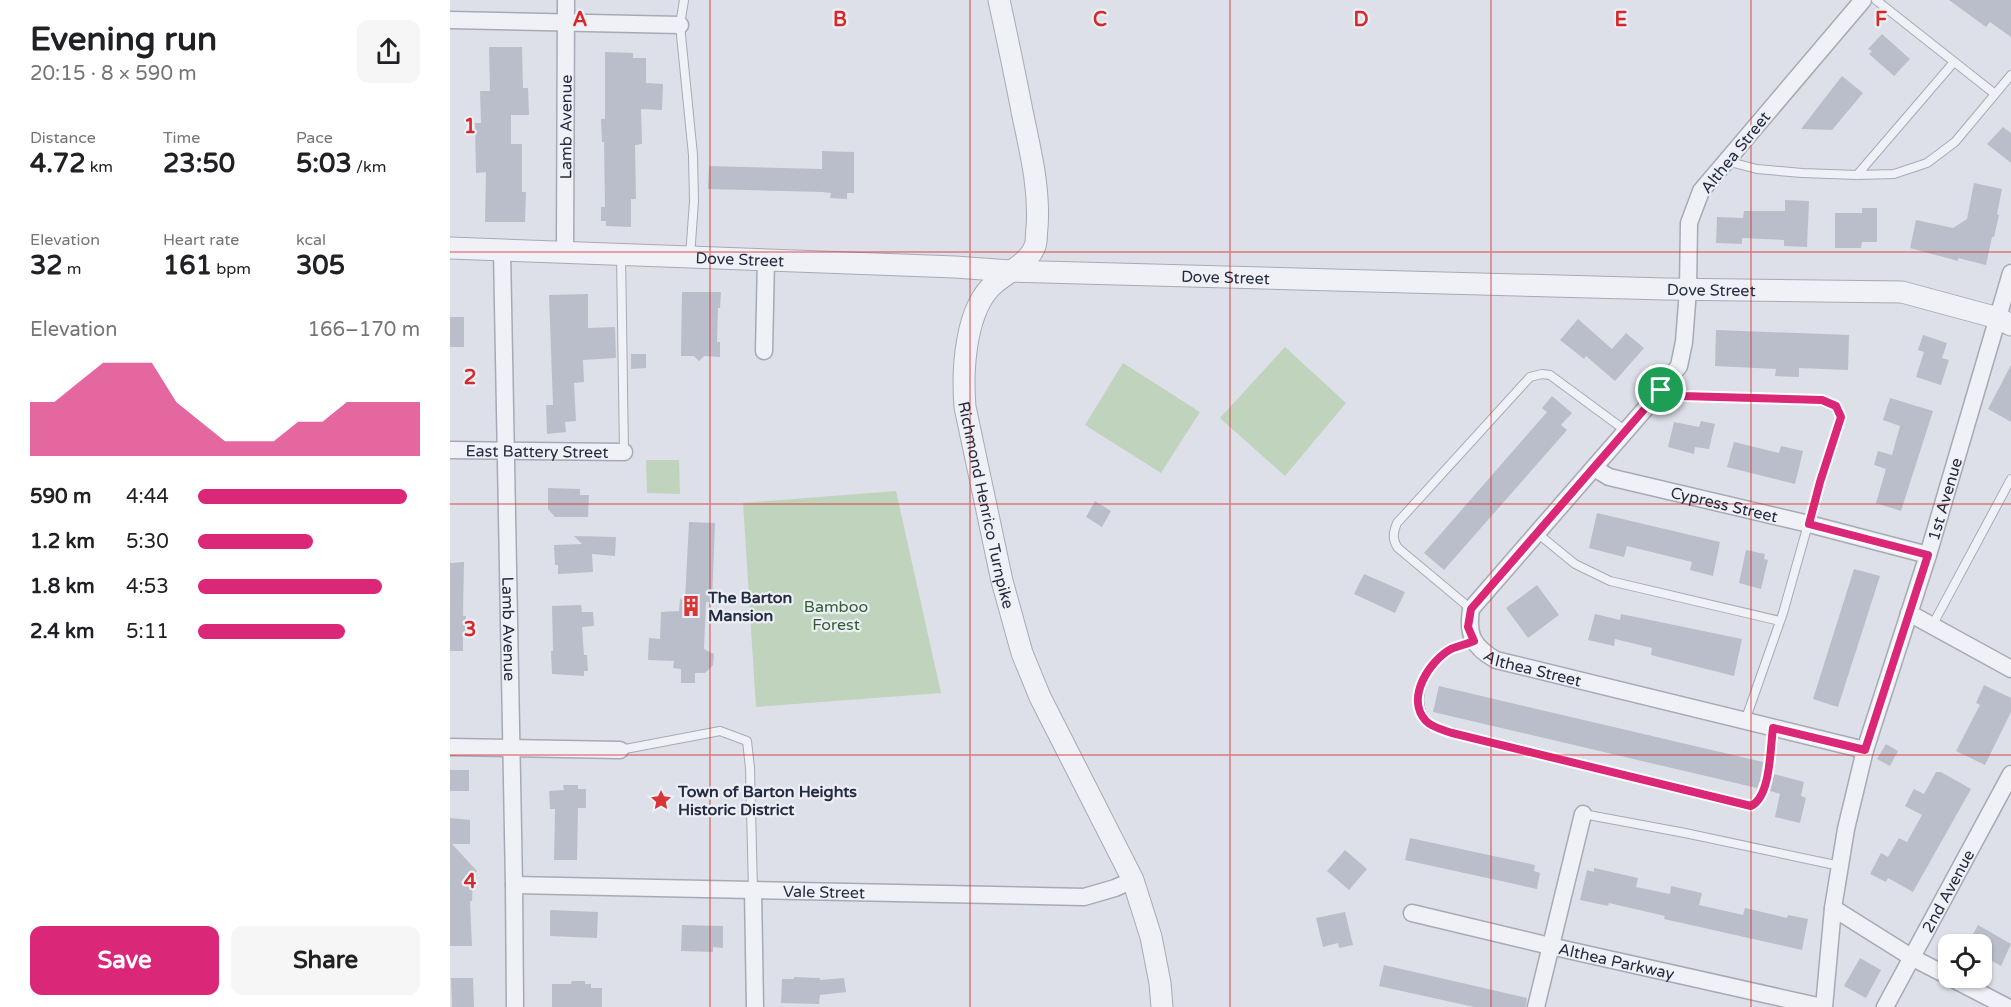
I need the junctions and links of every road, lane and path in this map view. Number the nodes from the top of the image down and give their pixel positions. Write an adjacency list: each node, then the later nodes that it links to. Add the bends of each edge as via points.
1 (566, 0): 7 (street, Lamb Avenue)
2 (684, 0): 8 (lane)
3 (999, 0): 20 (street, Richmond Henrico Turnpike, via 1034,166 1037,198 1035,246 1025,261)
4 (1863, 0): 12 (street, Althea Street)
5 (1876, 0): 9 (lane)
6 (450, 20): 7 (street)
7 (567, 22): 8 (street); 16 (street, Lamb Avenue)
8 (680, 25): 18 (lane, via 693,155)
9 (1954, 62): 11 (lane); 13 (lane)
10 (2011, 75): 11 (lane)
11 (1995, 94): 13 (lane, via 1955,142 1927,163 1894,174)
12 (1725, 161): 13 (lane, via 1757,169); 22 (street, Althea Street, via 1701,191 1689,223)
13 (1857, 175)
14 (450, 248): 15 (street, Dove Street)
15 (502, 251): 16 (street, Dove Street); 28 (street, Lamb Avenue)
16 (565, 253): 17 (street, Dove Street)
17 (621, 255): 18 (street, Dove Street); 29 (lane)
18 (690, 258): 19 (street, Dove Street)
19 (766, 260): 20 (street, Dove Street); 24 (street)
20 (1010, 272): 22 (street, Dove Street); 50 (street, Richmond Henrico Turnpike, via 984,295 968,341 963,387 972,447 1002,581 1026,662)
21 (2011, 273): 23 (street, 1st Avenue)
22 (1688, 290): 23 (street, Dove Street, via 1902,292); 25 (street, Althea Street, via 1679,366)
23 (2005, 322): 34 (street, 1st Avenue)
24 (765, 351)
25 (1661, 390): 26 (street, Althea Street); 32 (lane, via 1682,396 1822,400 1836,406 1841,417)
26 (1626, 431): 30 (street, Althea Street); 35 (lane, via 1550,375 1530,377 1397,523 1393,541 1398,548)
27 (450, 450): 28 (street, East Battery Street)
28 (504, 450): 29 (street, East Battery Street); 44 (street, Lamb Avenue)
29 (624, 452)
30 (1594, 468): 32 (street, Cypress Street, via 1609,477); 33 (street, Althea Street)
31 (2011, 479): 38 (lane)
32 (1809, 524): 34 (street, Cypress Street); 37 (lane)
33 (1537, 533): 35 (street, Althea Street); 37 (lane, via 1575,564 1610,582)
34 (1928, 555): 36 (street, 1st Avenue)
35 (1471, 609): 39 (street, Althea Street, via 1468,627)
36 (1909, 613): 38 (street); 46 (street, 1st Avenue)
37 (1780, 621): 41 (lane)
38 (1932, 626): 40 (street)
39 (1474, 641): 41 (street, Althea Street, via 1496,660); 42 (lane, via 1451,649 1425,675 1419,706 1431,726 1751,806 1758,803 1768,774)
40 (2011, 669)
41 (1744, 722): 42 (street, Althea Street)
42 (1773, 728): 46 (street, Althea Street)
43 (450, 747): 44 (street)
44 (511, 748): 45 (street); 51 (street, Lamb Avenue)
45 (620, 750): 52 (lane, via 720,731 747,741)
46 (1865, 750): 49 (street, 1st Avenue)
47 (2011, 774): 56 (street, 2nd Avenue)
48 (1583, 814): 49 (lane); 55 (street)
49 (1840, 867): 53 (street, 1st Avenue)
50 (1133, 880): 52 (street, Vale Street, via 1084,897); 61 (street, Richmond Henrico Turnpike, via 1151,937)
51 (514, 885): 52 (street, Vale Street); 59 (street, Lamb Avenue)
52 (753, 890): 60 (street)
53 (1833, 908): 56 (street); 63 (street, 1st Avenue)
54 (1413, 913): 55 (street, Althea Parkway)
55 (1550, 946): 62 (street); 63 (street, Althea Parkway)
56 (1911, 957): 57 (street); 64 (street, 2nd Avenue)
57 (1938, 971)
58 (1971, 988): 65 (street)
59 (515, 1007)
60 (755, 1007)
61 (1162, 1007)
62 (1536, 1007)
63 (1823, 1007)
64 (1885, 1007)
65 (2007, 1007)

